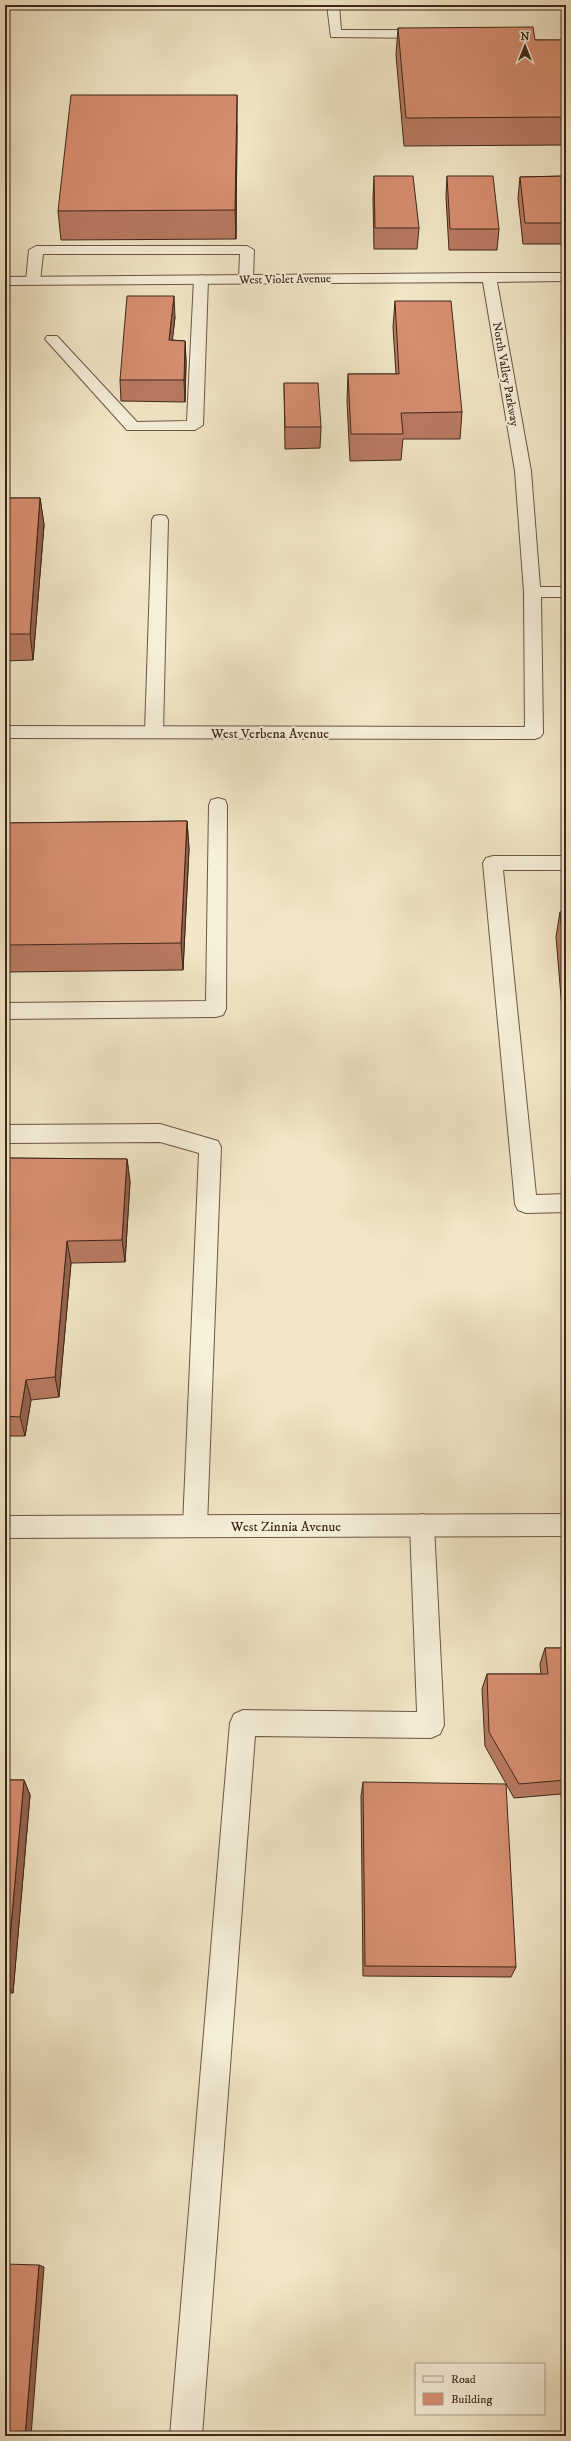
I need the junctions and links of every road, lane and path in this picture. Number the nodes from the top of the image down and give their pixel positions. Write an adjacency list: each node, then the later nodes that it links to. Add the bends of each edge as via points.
1 (333, 5): 2 (street, via 335,34)
2 (437, 34)
3 (489, 277): 4 (street, West Violet Avenue); 6 (street, West Violet Avenue); 11 (street, North Valley Parkway, via 523,471)
4 (566, 277)
5 (200, 279): 6 (street, West Violet Avenue); 8 (street, West Violet Avenue); 9 (street, via 195,425 133,427)
6 (246, 279): 8 (street, via 247,250 36,250)
7 (5, 281): 8 (street, West Violet Avenue)
8 (32, 281)
9 (52, 339)
10 (160, 520): 14 (street)
11 (532, 592): 12 (street); 15 (street, North Valley Parkway)
12 (566, 592)
13 (5, 732): 14 (street, West Verbena Avenue)
14 (154, 732): 15 (street, West Verbena Avenue)
15 (534, 733)
16 (218, 805): 18 (street, via 216,1009)
17 (566, 863): 20 (street, via 493,863 526,1204)
18 (5, 1011)
19 (5, 1134): 23 (street, via 160,1133 210,1147)
20 (566, 1203)
21 (422, 1525): 22 (street, West Zinnia Avenue); 23 (street, West Zinnia Avenue); 25 (street, via 431,1725 243,1723)
22 (566, 1525)
23 (195, 1526): 24 (street, West Zinnia Avenue)
24 (5, 1527)
25 (186, 2436)

